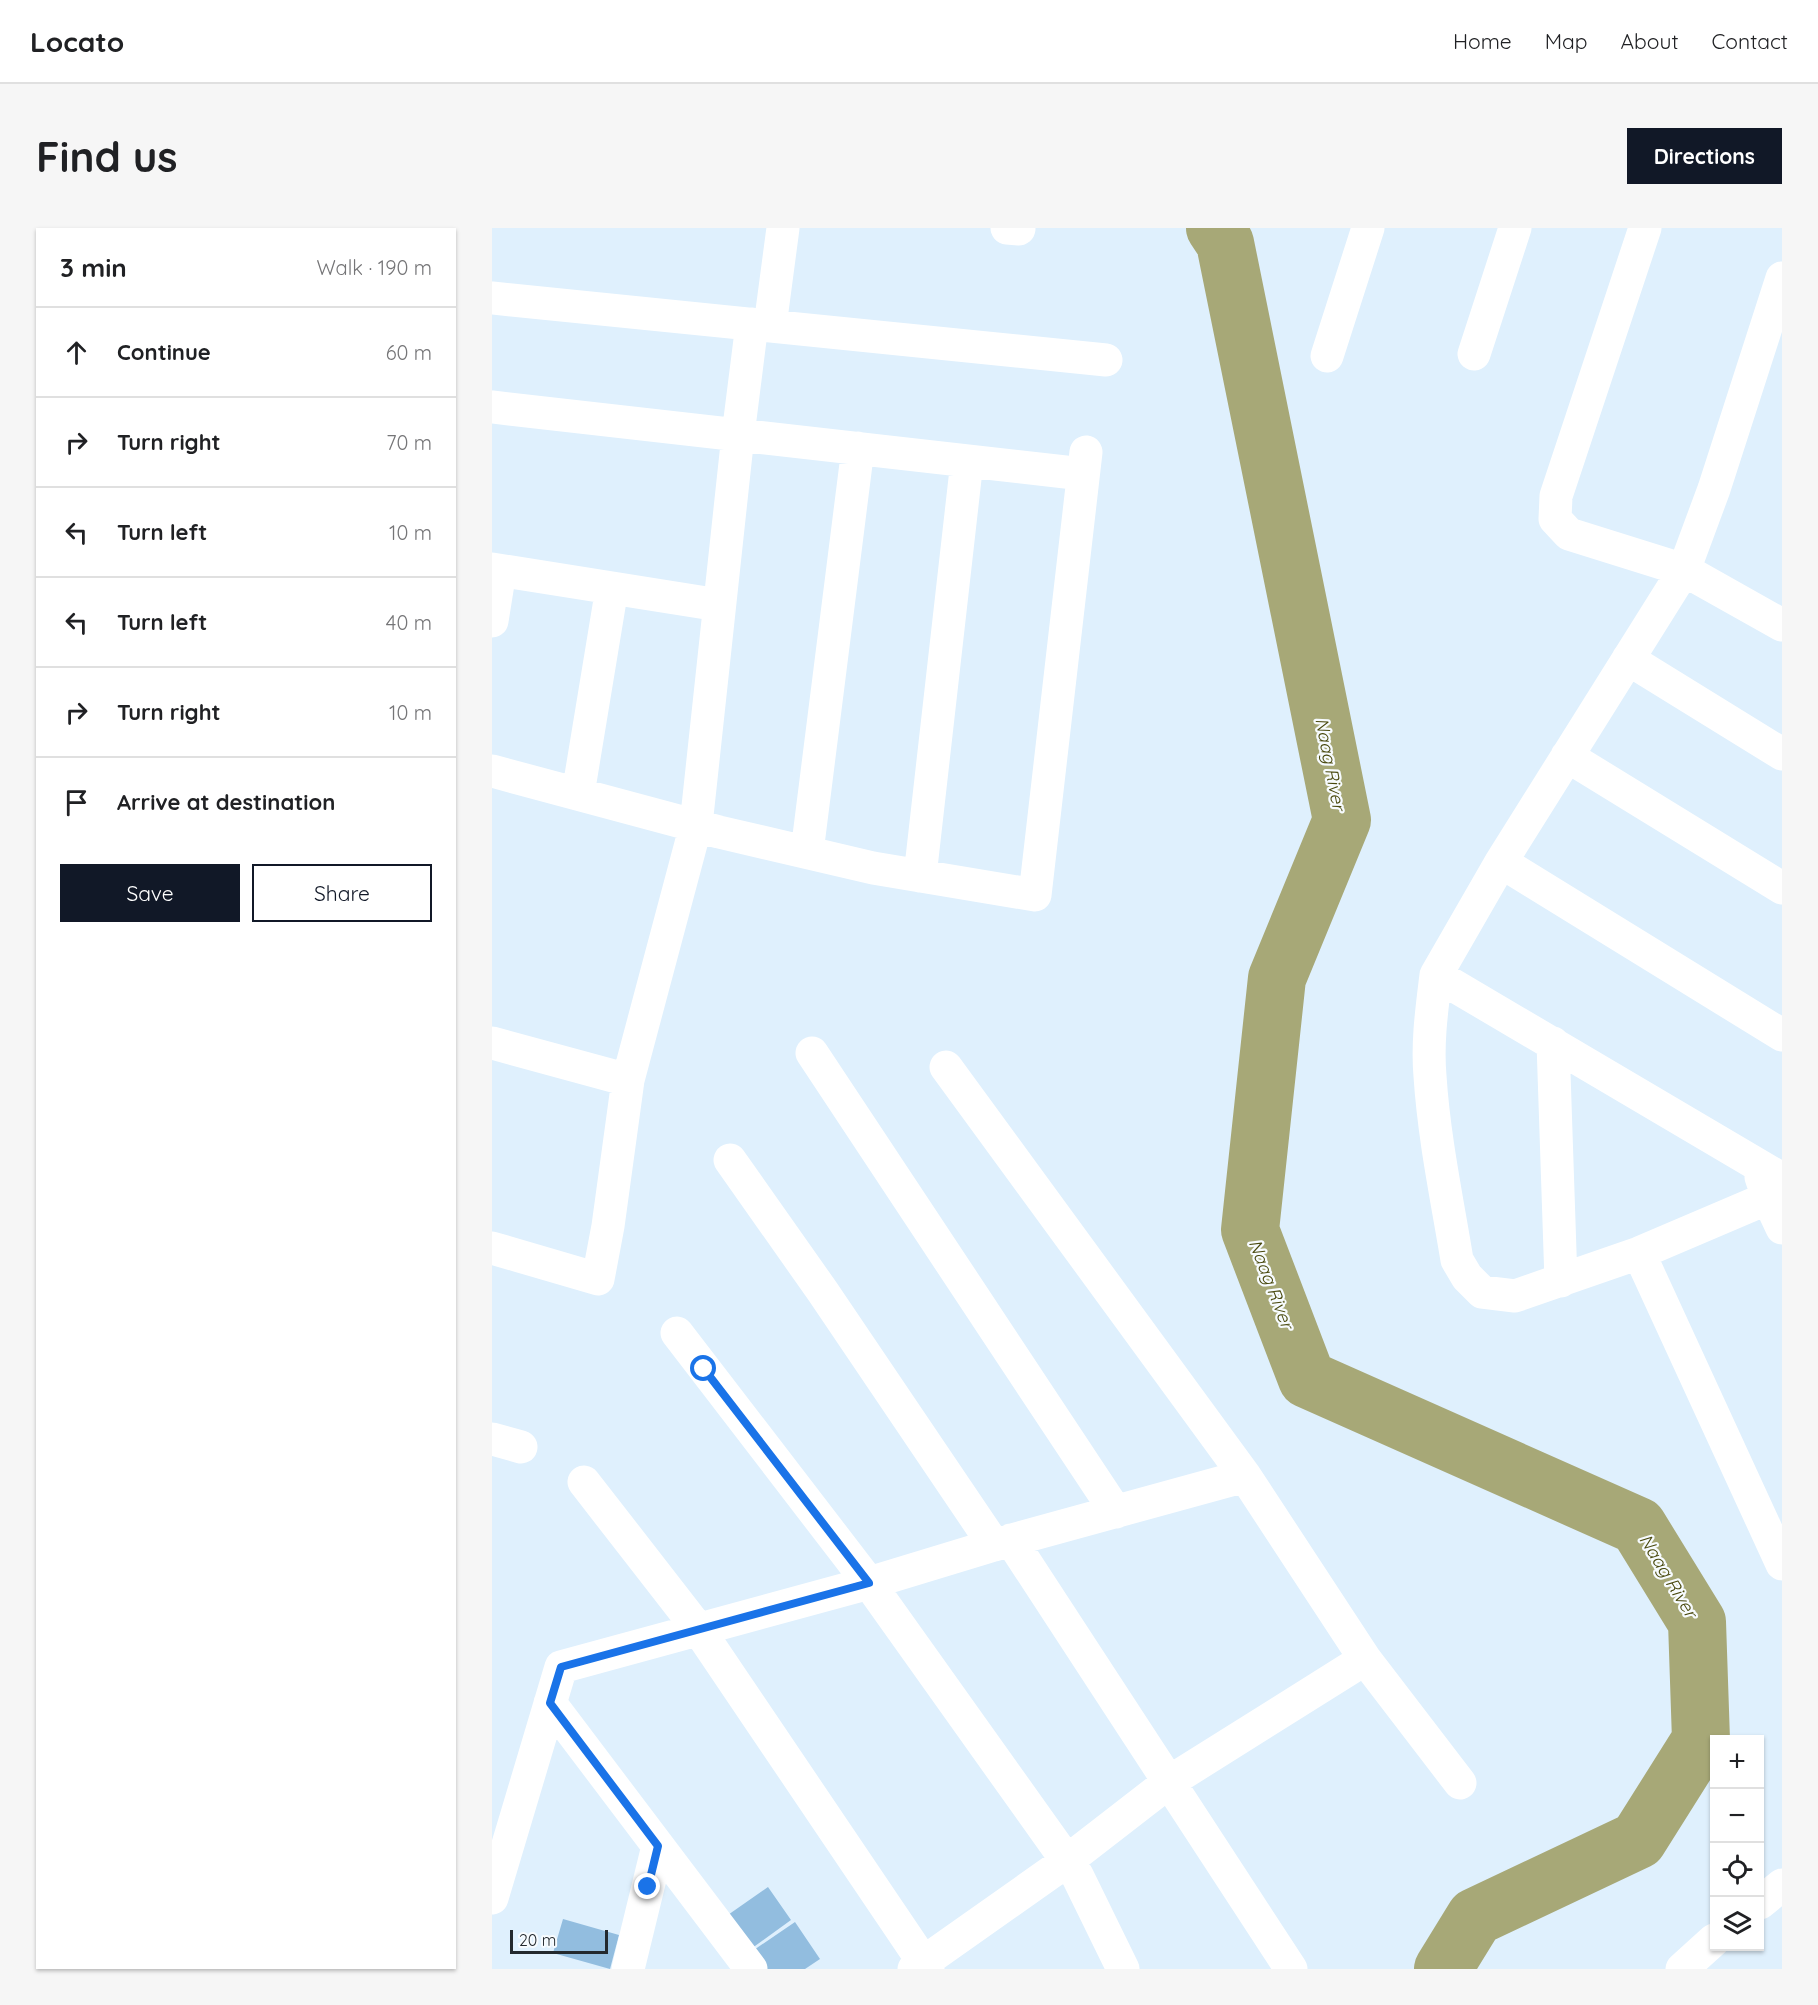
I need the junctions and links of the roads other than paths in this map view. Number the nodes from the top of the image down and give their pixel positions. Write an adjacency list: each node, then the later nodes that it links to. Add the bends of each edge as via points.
1 (783, 228): 7 (street)
2 (1368, 228): 9 (street)
3 (1515, 228): 8 (street)
4 (1645, 228): 16 (street, via 1556,496 1555,519 1569,534)
5 (1782, 278): 16 (street)
6 (492, 298): 7 (street)
7 (761, 325): 10 (street); 12 (street)
8 (1474, 354)
9 (1327, 356)
10 (1106, 360)
11 (492, 406): 12 (street)
12 (738, 435): 13 (street); 18 (street)
13 (858, 448): 14 (street); 27 (street)
14 (966, 461): 29 (street); 29 (street, via 1084,463 1035,895)
15 (496, 570): 17 (street); 19 (street)
16 (1684, 570): 20 (street); 21 (street)
17 (612, 588): 18 (street); 25 (street)
18 (719, 605): 26 (street)
19 (492, 621)
20 (1782, 625)
21 (1628, 659): 22 (street); 23 (street)
22 (1782, 754)
23 (1567, 756): 28 (street); 30 (street)
24 (492, 771): 25 (street)
25 (578, 794): 26 (street)
26 (696, 825): 27 (street); 37 (street)
27 (807, 852): 29 (street)
28 (1501, 862): 31 (street); 32 (street)
29 (920, 876)
30 (1782, 888)
31 (1436, 975): 34 (street); 43 (street, via 1430,1021 1430,1075 1457,1260 1482,1292 1515,1296)
32 (1782, 1035)
33 (492, 1043): 37 (street)
34 (1552, 1044): 39 (street); 43 (street)
35 (812, 1053): 47 (street)
36 (946, 1067): 45 (street)
37 (628, 1080): 41 (street, via 598,1279)
38 (730, 1160): 48 (street)
39 (1769, 1180): 40 (street); 42 (street)
40 (1782, 1228)
41 (492, 1248)
42 (1639, 1253): 43 (street); 49 (street)
43 (1560, 1281)
44 (677, 1333): 50 (street)
45 (1245, 1476): 47 (street); 52 (street)
46 (584, 1482): 51 (street)
47 (1116, 1512): 48 (street)
48 (1003, 1542): 50 (street); 54 (street)
49 (1782, 1564)
50 (869, 1583): 51 (street); 57 (street)
51 (699, 1630): 53 (street, via 561,1667); 62 (street)
52 (1365, 1659): 54 (street); 55 (street)
53 (550, 1703): 56 (street); 59 (street)
54 (1169, 1782): 57 (street); 66 (street)
55 (1460, 1783)
56 (658, 1846): 63 (street); 64 (street)
57 (1067, 1861): 62 (street); 65 (street)
58 (1782, 1885): 60 (street)
59 (492, 1898)
60 (1764, 1900)
61 (1710, 1944): 67 (street)
62 (922, 1967)
63 (628, 1969)
64 (751, 1969)
65 (1124, 1969)
66 (1291, 1969)
67 (1682, 1969)

